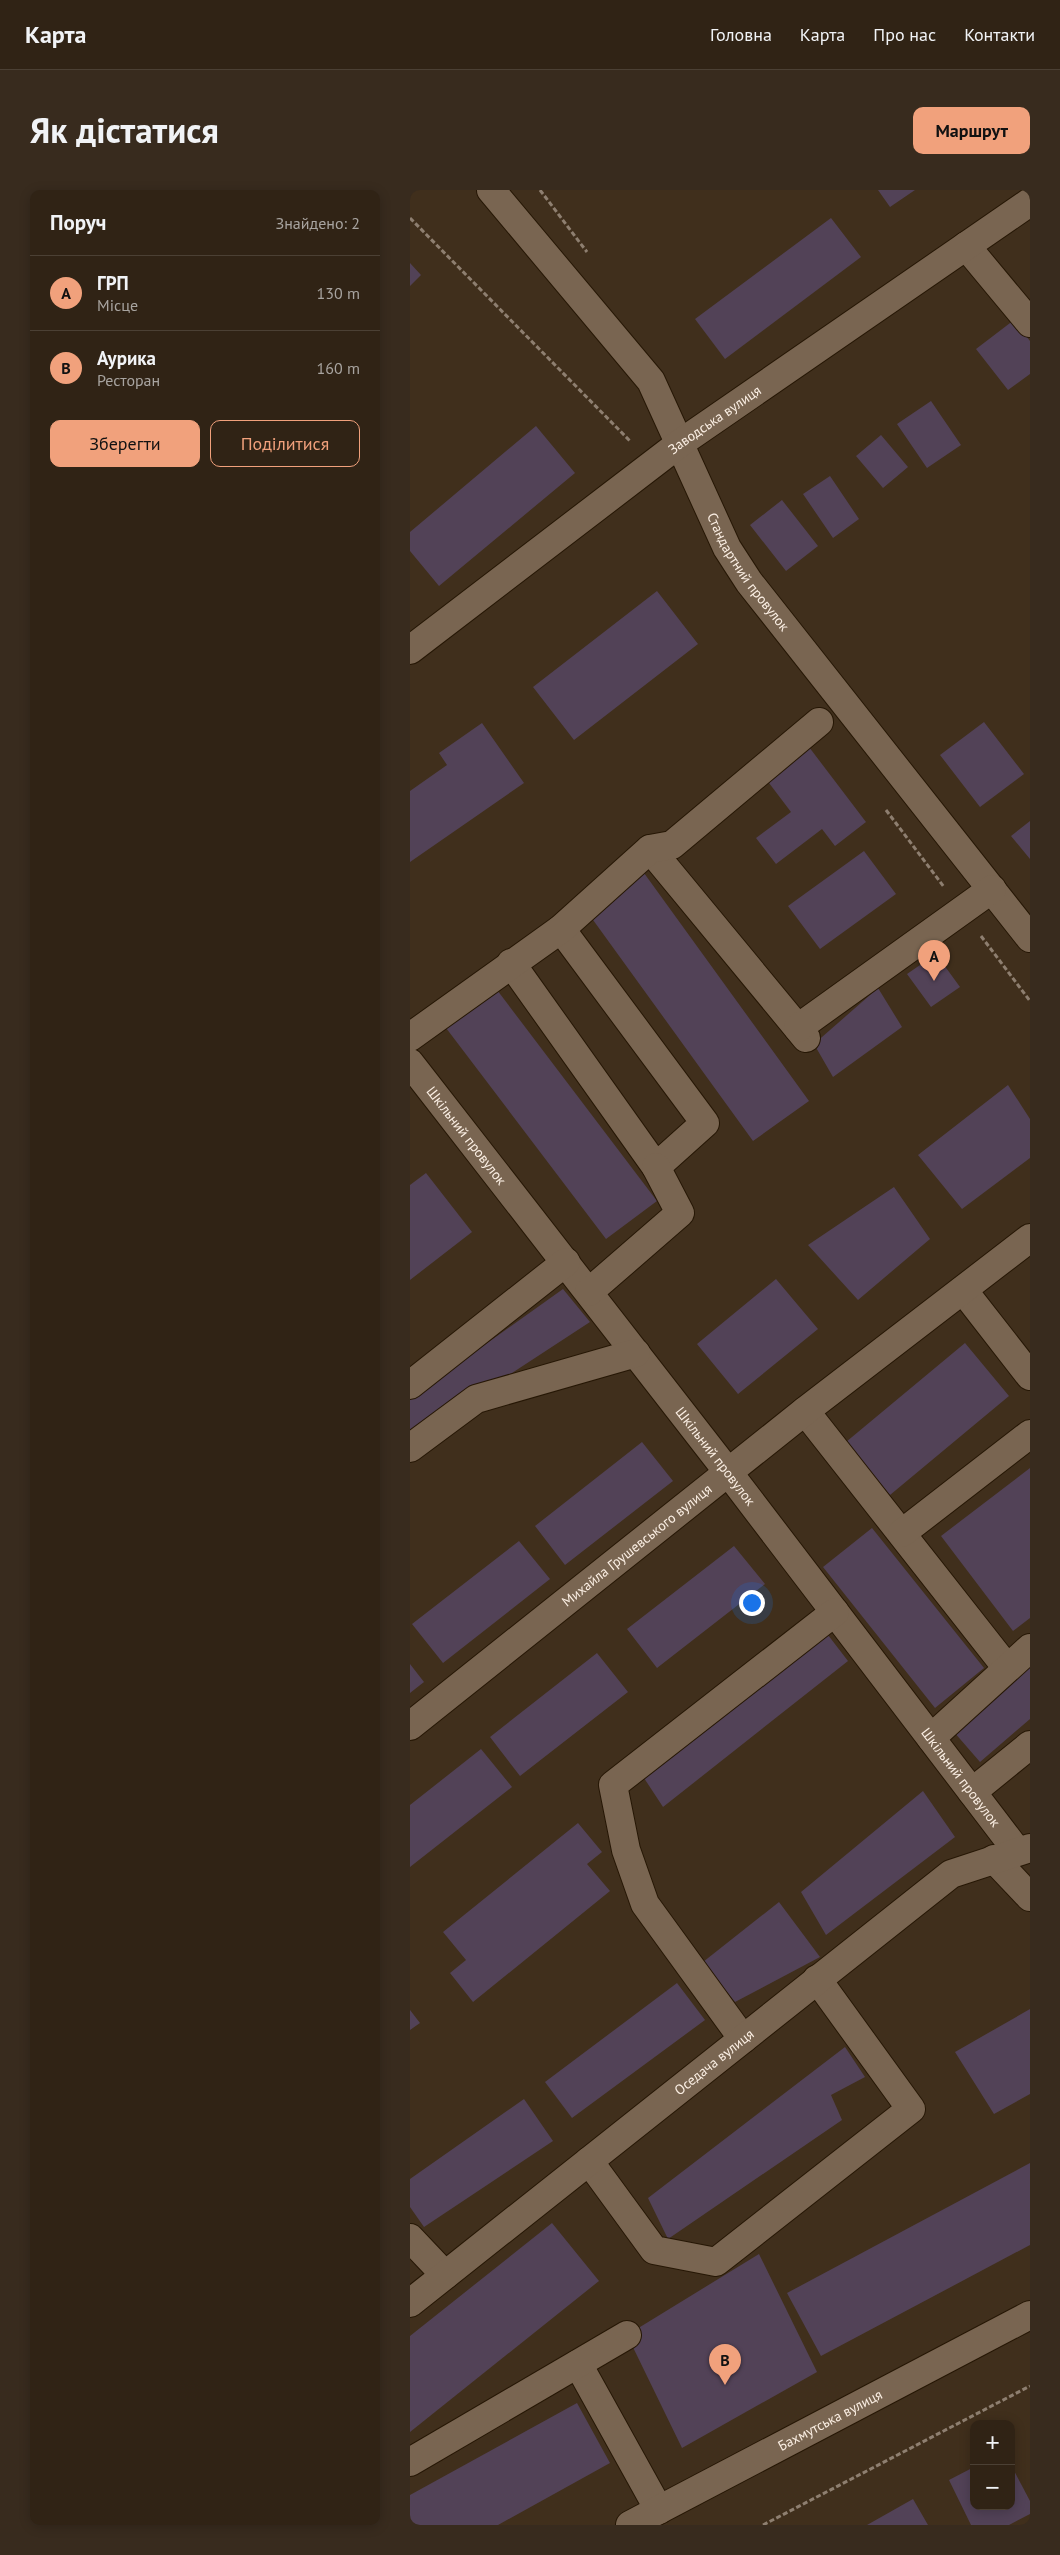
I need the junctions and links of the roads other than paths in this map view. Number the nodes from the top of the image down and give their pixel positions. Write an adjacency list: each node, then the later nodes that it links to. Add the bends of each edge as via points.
1 (491, 190): 5 (street, Стандартний провулок, via 651,382)
2 (1030, 202): 3 (street, Заводська вулиця)
3 (966, 246): 4 (street); 5 (street, Заводська вулиця)
4 (1030, 323)
5 (679, 444): 6 (street, Заводська вулиця); 9 (street, Стандартний провулок, via 727,548 749,582)
6 (410, 650)
7 (819, 722): 8 (street, via 672,845)
8 (650, 849): 9 (street, via 802,1033); 10 (street)
9 (992, 889): 11 (street, Стандартний провулок)
10 (561, 929): 12 (street); 15 (street, via 705,1123)
11 (1030, 938)
12 (511, 963): 13 (street); 15 (street)
13 (410, 1037)
14 (410, 1062): 17 (street, Шкільний провулок)
15 (656, 1167): 19 (street, via 680,1213)
16 (1030, 1238): 18 (street, Михайла Грушевського вулиця)
17 (566, 1262): 19 (street, Шкільний провулок); 22 (street)
18 (962, 1290): 21 (street); 23 (street, Михайла Грушевського вулиця)
19 (589, 1292): 20 (street, Шкільний провулок)
20 (636, 1353): 25 (street, via 476,1399); 26 (street, Шкільний провулок)
21 (1030, 1376)
22 (410, 1385)
23 (806, 1410): 26 (street, Михайла Грушевського вулиця); 27 (street)
24 (1030, 1434): 27 (street)
25 (410, 1448)
26 (728, 1472): 28 (street, Шкільний провулок); 31 (street, Михайла Грушевського вулиця)
27 (902, 1533): 30 (street)
28 (835, 1612): 32 (street, Шкільний провулок); 38 (street, via 613,1785 626,1850 645,1904)
29 (1030, 1648): 30 (street)
30 (1007, 1668): 32 (street)
31 (410, 1726)
32 (931, 1738): 34 (street, Шкільний провулок)
33 (1030, 1745): 34 (street)
34 (972, 1792): 35 (street, Шкільний провулок)
35 (1014, 1852): 36 (street, Шкільний провулок); 37 (street, Оседача вулиця, via 951,1874)
36 (1030, 1897)
37 (817, 1979): 38 (street, Оседача вулиця); 39 (street, via 911,2109 716,2262 654,2250)
38 (743, 2039): 39 (street, Оседача вулиця)
39 (588, 2161): 41 (street, Оседача вулиця)
40 (410, 2238): 41 (street)
41 (445, 2275): 42 (street, Оседача вулиця)
42 (410, 2303)
43 (1030, 2315): 47 (street, Бахмутська вулиця)
44 (627, 2335): 45 (street)
45 (578, 2364): 46 (street); 47 (street)
46 (410, 2462)
47 (659, 2510): 48 (street, Бахмутська вулиця)
48 (630, 2525)

